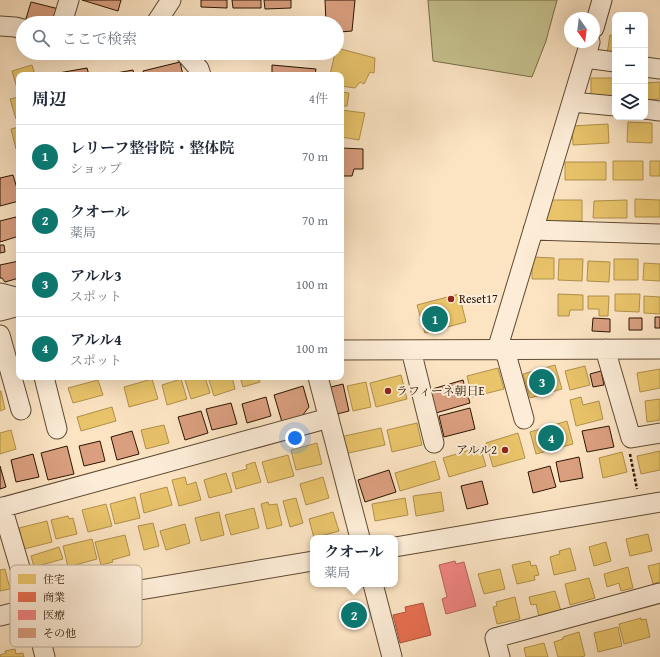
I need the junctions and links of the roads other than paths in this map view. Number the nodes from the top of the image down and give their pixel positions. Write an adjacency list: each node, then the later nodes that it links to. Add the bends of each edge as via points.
1 (69, 0): 5 (street)
2 (171, 0): 6 (street)
3 (602, 0): 4 (street)
4 (599, 12)
5 (64, 16)
6 (161, 16)
7 (0, 26): 8 (street)
8 (16, 27)
9 (587, 50): 11 (street); 15 (street)
10 (191, 60): 14 (street)
11 (612, 61)
12 (648, 67): 13 (street)
13 (660, 69)
14 (200, 72)
15 (572, 102): 16 (street); 19 (street)
16 (612, 106)
17 (648, 109): 18 (street)
18 (660, 111)
19 (533, 230): 20 (street); 30 (street)
20 (660, 234)
21 (0, 293): 22 (street)
22 (16, 297)
23 (16, 307): 24 (street)
24 (0, 311)
25 (0, 335): 33 (street)
26 (660, 348): 27 (street)
27 (605, 349): 30 (street); 37 (street, via 631,438)
28 (344, 350): 29 (street)
29 (411, 350): 30 (street); 38 (street)
30 (501, 350): 35 (street)
31 (45, 380): 36 (street)
32 (319, 380): 34 (street)
33 (21, 410)
34 (329, 418): 40 (street); 41 (street)
35 (524, 419)
36 (57, 429)
37 (660, 433)
38 (434, 444)
39 (660, 502): 42 (street)
40 (1, 507): 44 (street)
41 (359, 535)
42 (398, 546)
43 (310, 562): 46 (street)
44 (19, 565)
45 (373, 587): 52 (street)
46 (142, 590)
47 (660, 593): 53 (street, via 495,638)
48 (10, 614): 49 (street)
49 (0, 616)
50 (42, 647): 51 (street)
51 (45, 657)
52 (392, 657)
53 (500, 657)

